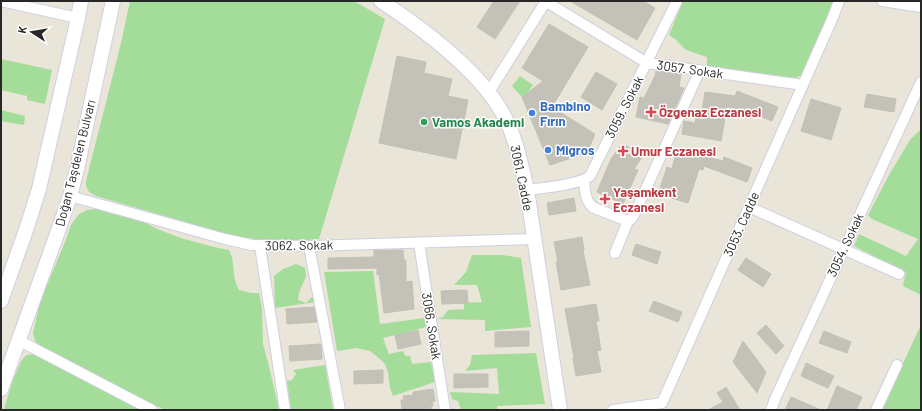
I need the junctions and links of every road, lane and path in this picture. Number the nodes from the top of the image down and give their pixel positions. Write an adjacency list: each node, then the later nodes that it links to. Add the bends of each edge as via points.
1 (1, 1): 10 (street)
2 (81, 1): 10 (main road)
3 (113, 1): 18 (main road, Doğan Taşdelen Bulvarı)
4 (381, 1): 15 (main road, 3061. Cadde, via 442,46)
5 (545, 1): 11 (street, 3057. Sokak); 15 (street)
6 (677, 1): 11 (street, 3059. Sokak)
7 (839, 1): 14 (street, 3053. Cadde)
8 (882, 1): 9 (street)
9 (921, 7)
10 (78, 18): 28 (main road, via 39,189)
11 (647, 63): 12 (street, 3057. Sokak); 16 (street, 3059. Sokak, via 590,176)
12 (700, 70): 14 (street, 3057. Sokak); 20 (street, via 634,215)
13 (921, 82): 25 (street, 3054. Sokak)
14 (803, 85): 19 (street, 3053. Cadde)
15 (489, 92): 17 (main road, 3061. Cadde, via 512,132)
16 (584, 180): 17 (street); 20 (street, via 587,200 591,207)
17 (526, 190): 21 (main road, 3061. Cadde)
18 (70, 196): 23 (street, 3062. Sokak, via 225,239); 29 (main road, Doğan Taşdelen Bulvarı)
19 (749, 207): 25 (street); 32 (street, 3053. Cadde)
20 (628, 220): 26 (street)
21 (534, 239): 22 (street, 3062. Sokak); 37 (main road, 3061. Cadde)
22 (419, 243): 24 (street, 3062. Sokak); 36 (street, 3066. Sokak)
23 (260, 246): 24 (street, 3062. Sokak); 34 (street)
24 (309, 246): 35 (street)
25 (843, 250): 27 (street); 39 (street, 3054. Sokak)
26 (615, 253)
27 (899, 274)
28 (1, 302)
29 (18, 340): 31 (main road, Doğan Taşdelen Bulvarı); 33 (street)
30 (897, 365): 40 (street)
31 (1, 389)
32 (663, 406): 38 (street, 3053. Cadde)
33 (152, 410)
34 (285, 410)
35 (340, 410)
36 (445, 410)
37 (560, 410)
38 (613, 410)
39 (771, 410)
40 (876, 410)

